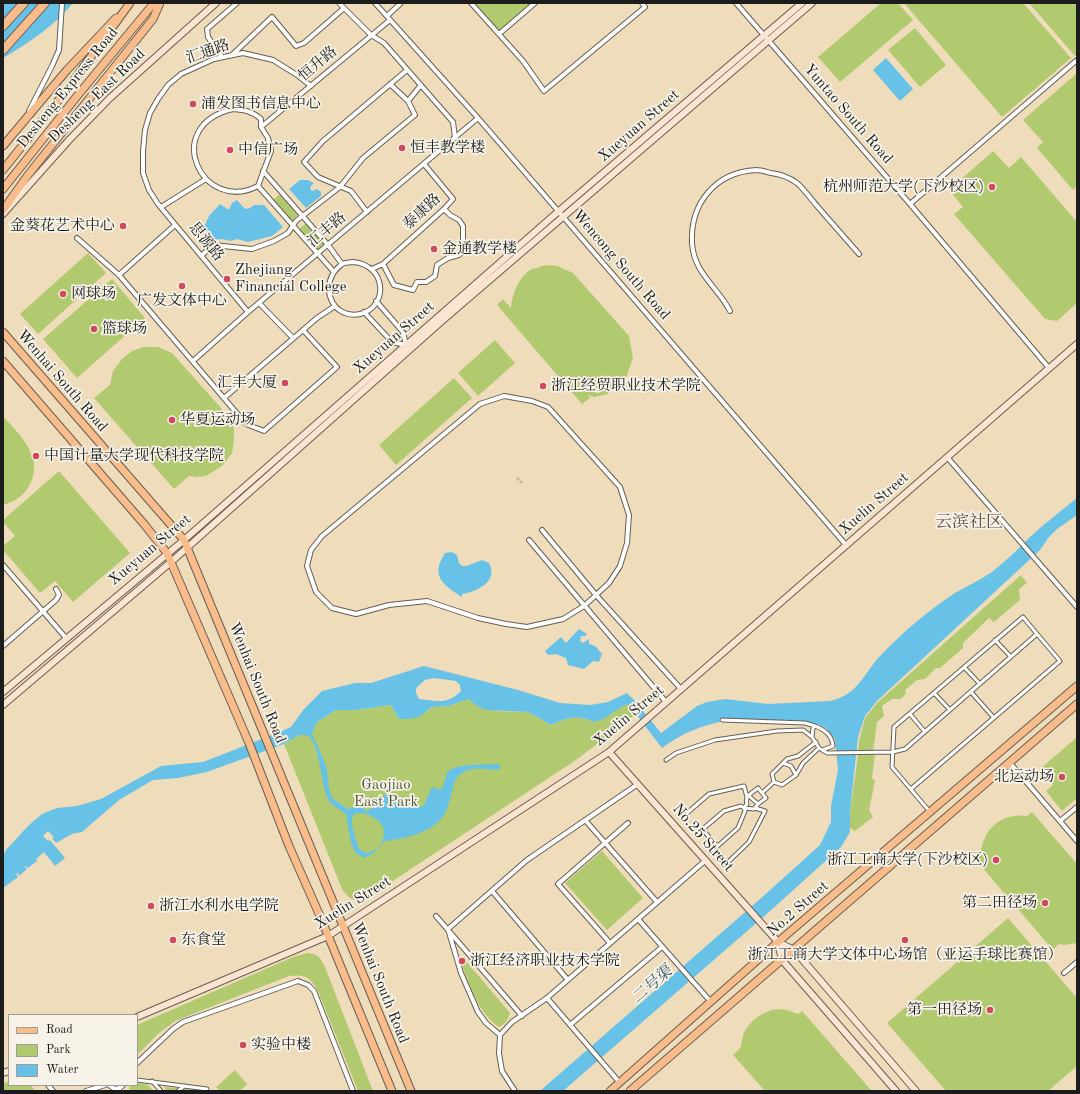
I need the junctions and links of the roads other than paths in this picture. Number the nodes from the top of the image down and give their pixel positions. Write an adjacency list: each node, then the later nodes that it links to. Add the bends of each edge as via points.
1 (24, 3): 21 (highway)
2 (45, 3): 25 (highway)
3 (62, 3): 35 (street, via 60,50)
4 (130, 3): 35 (main road); 40 (main road, Desheng East Road, via 69,87)
5 (154, 3): 44 (main road, Desheng Express Road)
6 (160, 3): 48 (main road, via 153,19)
7 (216, 3): 51 (main road, Desheng East Road, via 110,98)
8 (237, 3): 27 (street, via 206,29 208,37)
9 (339, 3): 18 (street)
10 (375, 3): 19 (street, Wencong South Road)
11 (401, 3): 19 (street)
12 (471, 3): 22 (street)
13 (535, 3): 22 (street)
14 (642, 3): 22 (street, via 645,7 544,91 523,61)
15 (736, 3): 24 (street, Yuntao South Road)
16 (802, 3): 24 (main road, Xueyuan Street)
17 (812, 3): 24 (main road)
18 (344, 9): 23 (street); 26 (street, via 304,43 296,46 272,17)
19 (387, 16): 20 (street, Wencong South Road)
20 (390, 20): 23 (street, 恒升路); 34 (street, Wencong South Road)
21 (3, 26)
22 (499, 34)
23 (371, 35): 29 (street, via 384,43); 32 (street, 恒升路)
24 (767, 38): 45 (street, Yuntao South Road); 50 (main road, Xueyuan Street); 52 (main road)
25 (3, 50)
26 (232, 55): 27 (street, 汇通路); 32 (street, 汇通路, via 243,53 273,60)
27 (222, 57): 46 (street, 汇通路, via 181,74 168,86 150,113 145,130 143,173 149,190)
28 (1077, 60): 45 (street)
29 (407, 70): 30 (street); 31 (street)
30 (390, 84): 33 (street); 49 (street, via 323,141 304,162 318,177 351,191)
31 (421, 85): 33 (street); 37 (street, via 453,122)
32 (311, 86): 36 (street, 恒升路)
33 (408, 101): 58 (street, via 414,115 363,158 340,187 296,221 288,233 252,249 212,245)
34 (478, 118): 37 (street, 汇丰路); 50 (street, Wencong South Road)
35 (24, 120): 38 (main road)
36 (261, 128): 41 (street, via 268,138 271,151); 42 (street, via 261,119 255,114 241,110 233,109 208,119 196,136 194,149 195,160)
37 (455, 138): 39 (street, 汇丰路)
38 (3, 146)
39 (424, 164): 47 (street, 泰康路, via 452,199); 49 (street, 汇丰路)
40 (3, 170)
41 (263, 171): 43 (street); 55 (street)
42 (206, 179): 43 (street, via 218,188 229,191); 46 (street)
43 (258, 186): 56 (street)
44 (3, 189)
45 (910, 204): 77 (street, Yuntao South Road)
46 (161, 207): 53 (street, 汇通路)
47 (444, 209): 60 (street, 泰康路); 60 (street, via 463,226 463,251 459,255 437,265 435,276 426,282 417,282 413,290 394,285)
48 (3, 210)
49 (366, 212): 55 (street, 汇丰路)
50 (559, 212): 52 (street, Wencong South Road); 74 (main road, Xueyuan Street)
51 (3, 214)
52 (564, 217): 83 (street, Wencong South Road); 84 (main road, via 443,320)
53 (175, 224): 58 (street, 思源路); 63 (street)
54 (77, 238): 63 (street)
55 (328, 245): 56 (street, 汇丰路); 59 (street)
56 (318, 254): 62 (street); 65 (street, 汇丰路)
57 (859, 254): 67 (street, via 796,182 780,174 758,170 734,174 715,184 701,201 694,218 692,243 698,265)
58 (201, 256): 68 (street, 思源路)
59 (342, 264): 61 (street, via 360,263); 62 (street)
60 (383, 264): 61 (street, 泰康路)
61 (372, 269): 64 (street, via 380,283)
62 (334, 272): 66 (street, via 328,286)
63 (119, 276): 76 (street)
64 (376, 301): 69 (street, via 374,306); 74 (street, via 403,332)
65 (259, 303): 68 (street, 汇丰路); 72 (street)
66 (335, 306): 69 (street, via 352,314); 70 (street)
67 (730, 311)
68 (248, 312): 76 (street, 汇丰路)
69 (364, 312): 74 (street, via 392,342)
70 (303, 330): 72 (street); 78 (street, via 337,367 264,431 246,424)
71 (3, 332): 81 (main road, Wenhai South Road)
72 (293, 338): 78 (street)
73 (1077, 344): 77 (main road, Xuelin Street)
74 (406, 345): 81 (main road, Xueyuan Street)
75 (3, 361): 85 (main road, Wenhai South Road)
76 (193, 361): 78 (street)
77 (1049, 368): 79 (main road, Xuelin Street)
78 (224, 398)
79 (947, 457): 83 (main road, Xuelin Street); 91 (street)
80 (542, 530): 89 (street)
81 (184, 540): 84 (main road, Wenhai South Road); 85 (main road, Xueyuan Street)
82 (530, 540): 90 (street)
83 (846, 545): 101 (main road, Xuelin Street)
84 (187, 548): 86 (main road); 149 (main road, Wenhai South Road)
85 (167, 553): 86 (main road, Wenhai South Road); 94 (main road, Xueyuan Street)
86 (171, 562): 107 (main road); 151 (main road, Wenhai South Road)
87 (3, 565): 92 (street)
88 (56, 589): 92 (street, via 59,594 56,600)
89 (596, 595): 90 (street); 90 (street, via 609,583 620,566 627,543 629,515 620,487 548,408 532,401 504,396 480,404 322,536 311,550 307,566 316,592 332,608 356,614 389,605 427,601 478,618 527,627 563,619); 101 (street)
90 (584, 606): 105 (street)
91 (1077, 607)
92 (43, 611): 94 (street); 96 (street)
93 (1037, 634): 95 (street, via 1023,617); 97 (street); 110 (street, via 1060,661)
94 (66, 638): 102 (main road, Xueyuan Street)
95 (995, 640): 97 (street); 98 (street)
96 (3, 646)
97 (1011, 657): 99 (street)
98 (964, 667): 99 (street); 104 (street)
99 (980, 684): 103 (street)
100 (1077, 686): 132 (main road, No.2 Street)
101 (681, 689): 105 (main road, Xuelin Street)
102 (3, 692)
103 (971, 692): 108 (street); 110 (street)
104 (934, 693): 108 (street); 109 (street)
105 (666, 702): 117 (main road, Xuelin Street)
106 (1077, 704): 121 (main road, No.2 Street)
107 (3, 705)
108 (950, 710): 113 (street)
109 (910, 714): 113 (street); 118 (street, via 894,727)
110 (994, 718): 125 (street)
111 (722, 720): 112 (street)
112 (815, 726): 114 (street); 116 (street, via 829,735 833,741 833,746)
113 (926, 732): 118 (street, via 905,749)
114 (812, 737): 115 (street); 119 (street, via 803,730 740,735 676,753)
115 (816, 742): 116 (street); 120 (street, via 798,756)
116 (820, 749): 118 (street, via 827,753); 122 (street, via 803,763)
117 (609, 752): 124 (main road, No.25 Street); 149 (main road, Xuelin Street)
118 (892, 752): 125 (street, via 892,768)
119 (666, 760)
120 (783, 763): 122 (street, via 791,766); 123 (street, via 772,774)
121 (1010, 763): 135 (street); 155 (main road, No.2 Street)
122 (796, 774): 123 (street, via 782,785)
123 (774, 782): 126 (street)
124 (638, 784): 134 (street); 143 (main road, No.25 Street)
125 (911, 790): 132 (street)
126 (762, 793): 127 (street, via 758,788); 128 (street, via 766,798)
127 (748, 796): 128 (street); 130 (street); 133 (street, via 744,786 709,794)
128 (758, 804): 131 (street)
129 (1077, 807): 135 (street)
130 (744, 808): 131 (street); 137 (street, via 741,806 724,811); 141 (street, via 738,828)
131 (755, 808): 144 (street, via 765,811 759,824 749,842)
132 (930, 812): 152 (main road, No.2 Street)
133 (686, 814)
134 (585, 820): 140 (street); 145 (street, via 527,860)
135 (1060, 821): 139 (street)
136 (628, 823): 140 (street)
137 (703, 830): 138 (street); 141 (street)
138 (698, 834)
139 (1077, 840)
140 (605, 843): 146 (street); 153 (street, via 558,884)
141 (717, 846): 142 (street)
142 (711, 852)
143 (706, 860): 146 (street); 152 (main road, No.25 Street)
144 (725, 865)
145 (492, 891): 150 (street); 159 (street)
146 (657, 902): 148 (street)
147 (436, 916): 150 (street)
148 (638, 919): 153 (street); 154 (street)
149 (343, 926): 151 (main road, Xuelin Street); 182 (main road, Wenhai South Road)
150 (448, 929): 162 (street); 165 (street, via 460,973 478,1012)
151 (328, 936): 163 (main road, Xuelin Street); 181 (main road, Wenhai South Road)
152 (778, 942): 155 (main road, No.25 Street); 156 (main road); 161 (main road, No.2 Street)
153 (610, 943): 159 (street)
154 (662, 946): 161 (street); 164 (street)
155 (794, 950): 156 (main road, No.2 Street); 187 (main road, No.25 Street)
156 (782, 960): 185 (main road, No.2 Street); 186 (main road)
157 (1077, 962): 158 (street)
158 (1064, 973)
159 (568, 980): 160 (street)
160 (547, 998): 162 (street); 164 (street)
161 (711, 1002): 169 (main road, No.2 Street)
162 (522, 1016): 165 (street)
163 (138, 1017)
164 (570, 1025): 169 (street)
165 (500, 1035): 183 (street, via 502,1071)
166 (138, 1062): 180 (street, via 183,1022 298,981 308,985 314,992)
167 (138, 1080): 168 (street)
168 (152, 1081): 173 (street); 177 (street)
169 (620, 1083): 184 (main road, No.2 Street)
170 (102, 1086): 176 (street)
171 (110, 1086): 172 (street, via 115,1089)
172 (122, 1086)
173 (184, 1086): 174 (street); 178 (street)
174 (202, 1088): 175 (street); 179 (street)
175 (207, 1089)
176 (86, 1091)
177 (160, 1091)
178 (178, 1091)
179 (198, 1091)
180 (353, 1091)
181 (392, 1091)
182 (411, 1091)
183 (515, 1091)
184 (610, 1091)
185 (630, 1091)
186 (896, 1091)
187 (916, 1091)

